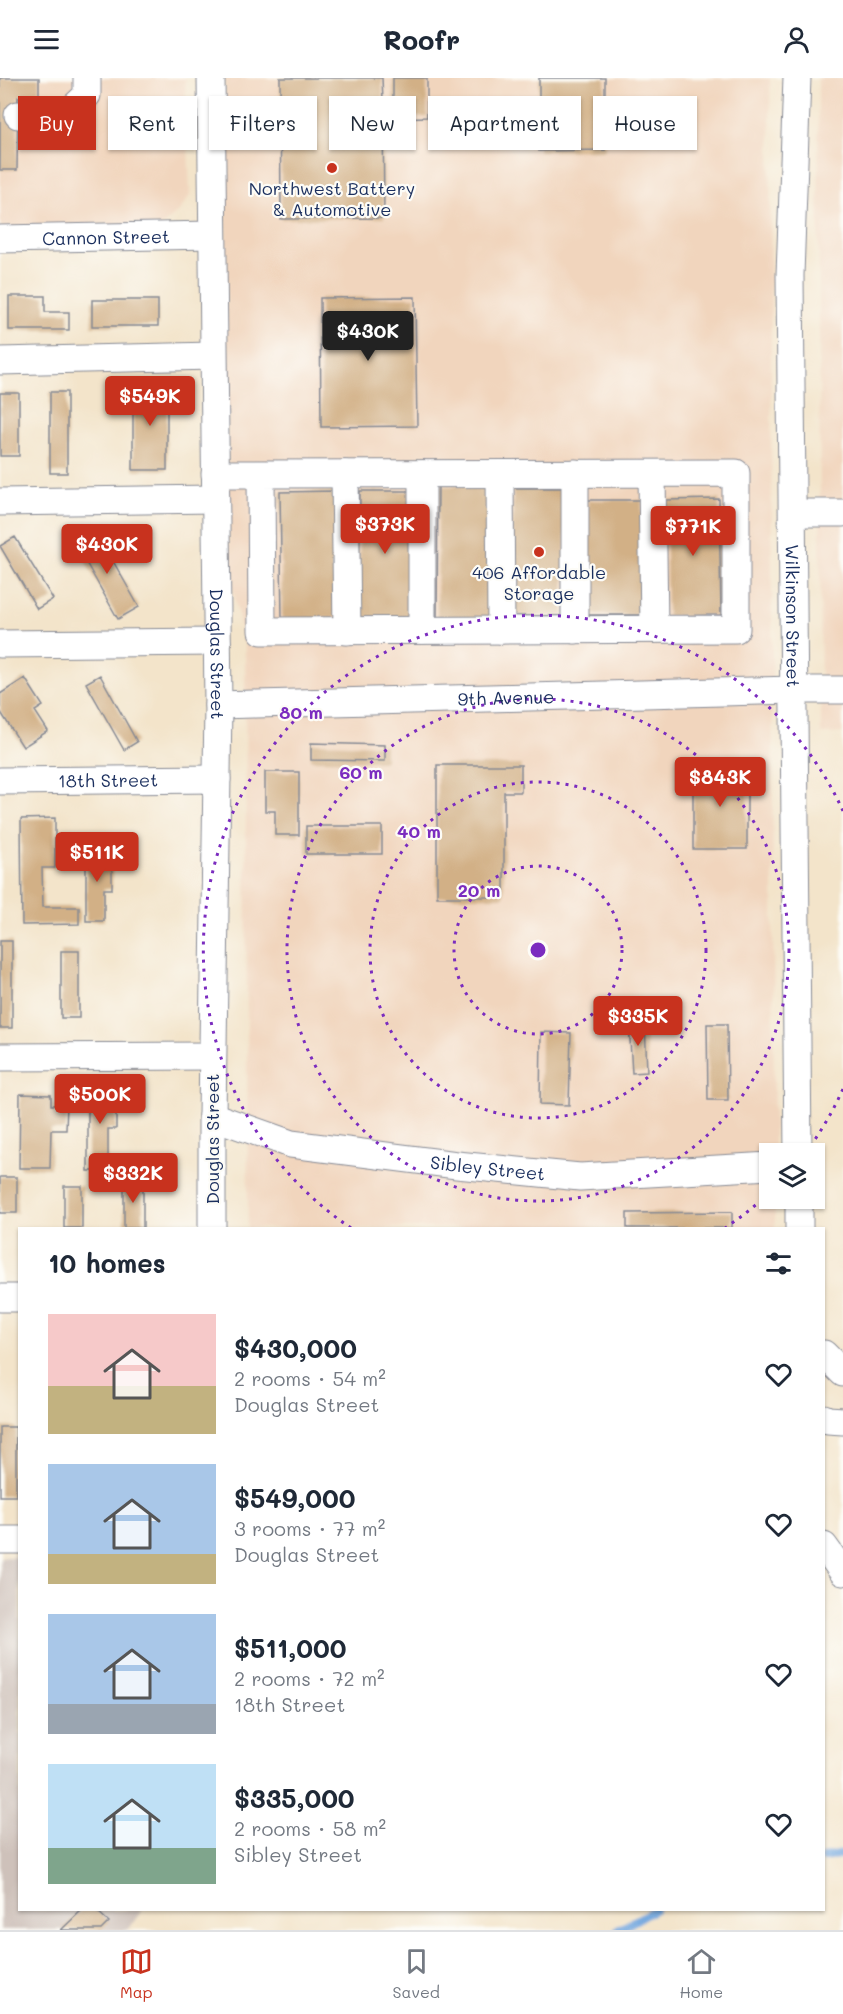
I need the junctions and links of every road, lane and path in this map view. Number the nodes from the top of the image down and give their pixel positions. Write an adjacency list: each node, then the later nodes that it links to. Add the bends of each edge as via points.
1 (87, 78): 4 (street)
2 (211, 78): 5 (street, Douglas Street)
3 (797, 78): 17 (street, Wilkinson Street, via 790,275)
4 (86, 96)
5 (212, 235): 6 (street, Cannon Street); 7 (street, Douglas Street)
6 (0, 238)
7 (213, 356): 8 (street); 15 (street, Douglas Street)
8 (0, 361)
9 (575, 473): 13 (street); 14 (street); 21 (street)
10 (261, 474): 11 (street); 15 (street); 23 (street, via 262,631)
11 (345, 474): 12 (street); 23 (street)
12 (422, 474): 13 (street); 19 (street)
13 (500, 474): 20 (street)
14 (652, 474): 22 (street); 22 (street, via 736,473 736,629)
15 (215, 486): 16 (street); 24 (street, Douglas Street)
16 (0, 502)
17 (793, 513): 18 (street); 26 (street, Wilkinson Street)
18 (843, 513)
19 (422, 630): 20 (street); 23 (street)
20 (501, 630): 21 (street)
21 (575, 630): 22 (street)
22 (654, 630)
23 (347, 631)
24 (217, 642): 25 (street); 28 (street, Douglas Street)
25 (0, 645)
26 (795, 690): 27 (street, 9th Avenue); 28 (street, 9th Avenue); 34 (street, Wilkinson Street)
27 (843, 690)
28 (218, 705): 29 (street, Douglas Street)
29 (217, 778): 30 (street, 18th Street); 31 (street, Douglas Street)
30 (0, 781)
31 (212, 1056): 32 (street); 33 (street, Douglas Street)
32 (0, 1057)
33 (212, 1116): 35 (street, Sibley Street, via 291,1144 580,1177); 37 (street, Douglas Street)
34 (798, 1143)
35 (759, 1167)
36 (799, 1209): 38 (street)
37 (212, 1227)
38 (799, 1227)
39 (0, 1298): 40 (street)
40 (18, 1298)
41 (825, 1355): 42 (street)
42 (843, 1373)
43 (825, 1418): 44 (street)
44 (843, 1421)
45 (0, 1540): 46 (street)
46 (18, 1540)
47 (825, 1547): 48 (street)
48 (843, 1572)

